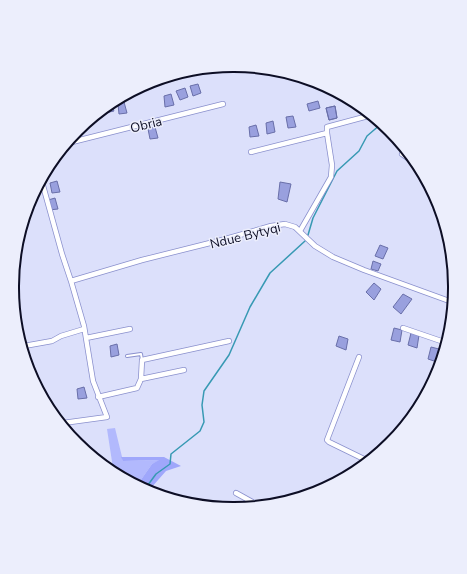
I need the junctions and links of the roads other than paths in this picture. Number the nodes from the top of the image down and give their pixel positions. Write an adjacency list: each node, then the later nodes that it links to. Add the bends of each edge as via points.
1 (223, 104): 4 (street, Obria)
2 (364, 117): 3 (street, via 327,128)
3 (328, 132): 5 (street); 7 (street, via 331,177)
4 (77, 141)
5 (251, 152)
6 (44, 188): 8 (street)
7 (300, 232): 8 (street, Ndue Bytyqi, via 290,225 271,226); 9 (street, Ndue Bytyqi, via 315,246 333,257)
8 (71, 281): 11 (street)
9 (448, 301)
10 (403, 328): 15 (street)
11 (84, 329): 13 (street); 16 (street, via 52,341)
12 (130, 329): 13 (street)
13 (86, 338): 22 (street, via 90,368)
14 (229, 340): 19 (street)
15 (441, 341)
16 (27, 346)
17 (128, 356): 19 (lane, via 141,354)
18 (359, 358): 24 (street, via 327,440)
19 (142, 360): 21 (street)
20 (184, 370): 21 (street)
21 (141, 379): 22 (street, via 133,389)
22 (98, 397): 23 (street, via 107,417)
23 (67, 422)
24 (362, 458)
25 (236, 493): 26 (street)
26 (250, 501)

